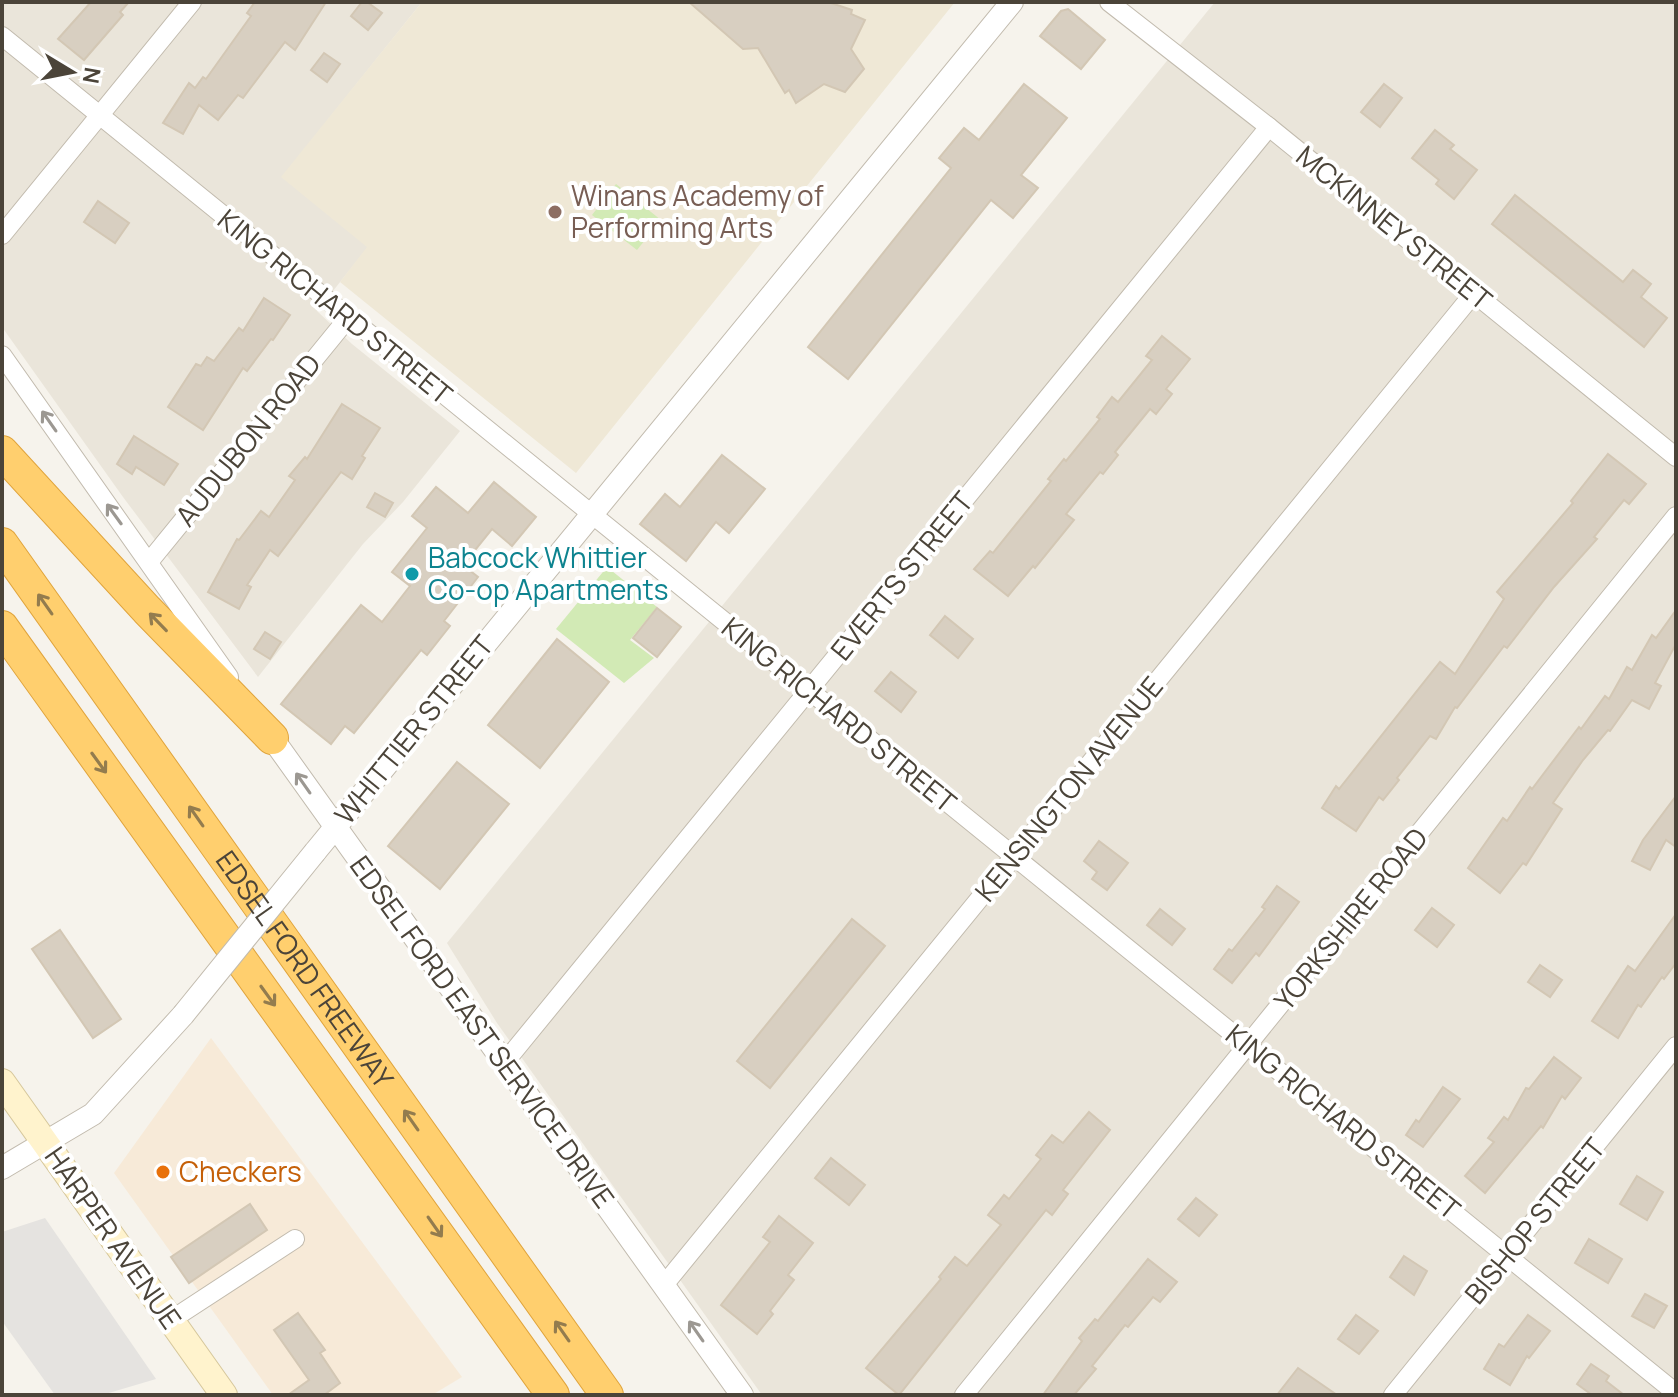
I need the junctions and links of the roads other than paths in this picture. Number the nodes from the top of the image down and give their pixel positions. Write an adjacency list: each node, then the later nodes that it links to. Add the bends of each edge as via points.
1 (192, 2): 5 (street)
2 (1012, 2): 13 (street, WHITTIER STREET)
3 (1109, 2): 6 (street, MCKINNEY STREET)
4 (2, 36): 5 (street, KING RICHARD STREET)
5 (99, 115): 7 (street); 9 (street, KING RICHARD STREET)
6 (1269, 127): 8 (street, MCKINNEY STREET); 18 (street, EVERTS STREET)
7 (2, 235)
8 (1474, 293): 12 (street, MCKINNEY STREET); 21 (street, KENSINGTON AVENUE)
9 (348, 318): 13 (street, KING RICHARD STREET); 16 (street, AUDUBON ROAD)
10 (2, 355): 16 (street, EDSEL FORD EAST SERVICE DRIVE, one-way to 10)
11 (2, 452): 19 (highway, one-way to 11)
12 (1676, 457)
13 (590, 514): 18 (street, KING RICHARD STREET); 20 (street, WHITTIER STREET)
14 (1676, 516): 22 (street, YORKSHIRE ROAD)
15 (2, 544): 35 (highway, EDSEL FORD FREEWAY, one-way to 15)
16 (149, 562): 19 (street, EDSEL FORD EAST SERVICE DRIVE)
17 (2, 627): 34 (highway, EDSEL FORD FREEWAY, one-way to 34)
18 (809, 691): 21 (street, KING RICHARD STREET); 24 (street, EVERTS STREET)
19 (272, 738): 20 (street, EDSEL FORD EAST SERVICE DRIVE, one-way to 19)
20 (334, 827): 24 (street, EDSEL FORD EAST SERVICE DRIVE); 26 (street, WHITTIER STREET, bridge, via 183,1015 93,1114)
21 (1014, 856): 22 (street, KING RICHARD STREET); 30 (street, KENSINGTON AVENUE)
22 (1248, 1046): 29 (street, KING RICHARD STREET); 37 (street, YORKSHIRE ROAD)
23 (1676, 1046): 29 (street, BISHOP STREET)
24 (505, 1062): 30 (street, EDSEL FORD EAST SERVICE DRIVE)
25 (2, 1082): 26 (main road, HARPER AVENUE)
26 (45, 1143): 27 (street, WHITTIER STREET); 31 (main road, HARPER AVENUE)
27 (2, 1168)
28 (295, 1239): 31 (street)
29 (1507, 1255): 32 (street, KING RICHARD STREET); 38 (street, BISHOP STREET)
30 (664, 1285): 36 (street, EDSEL FORD EAST SERVICE DRIVE, one-way to 30)
31 (171, 1320): 33 (main road, HARPER AVENUE)
32 (1676, 1393)
33 (224, 1395)
34 (553, 1395)
35 (607, 1395)
36 (742, 1395)
37 (964, 1395)
38 (1393, 1395)

